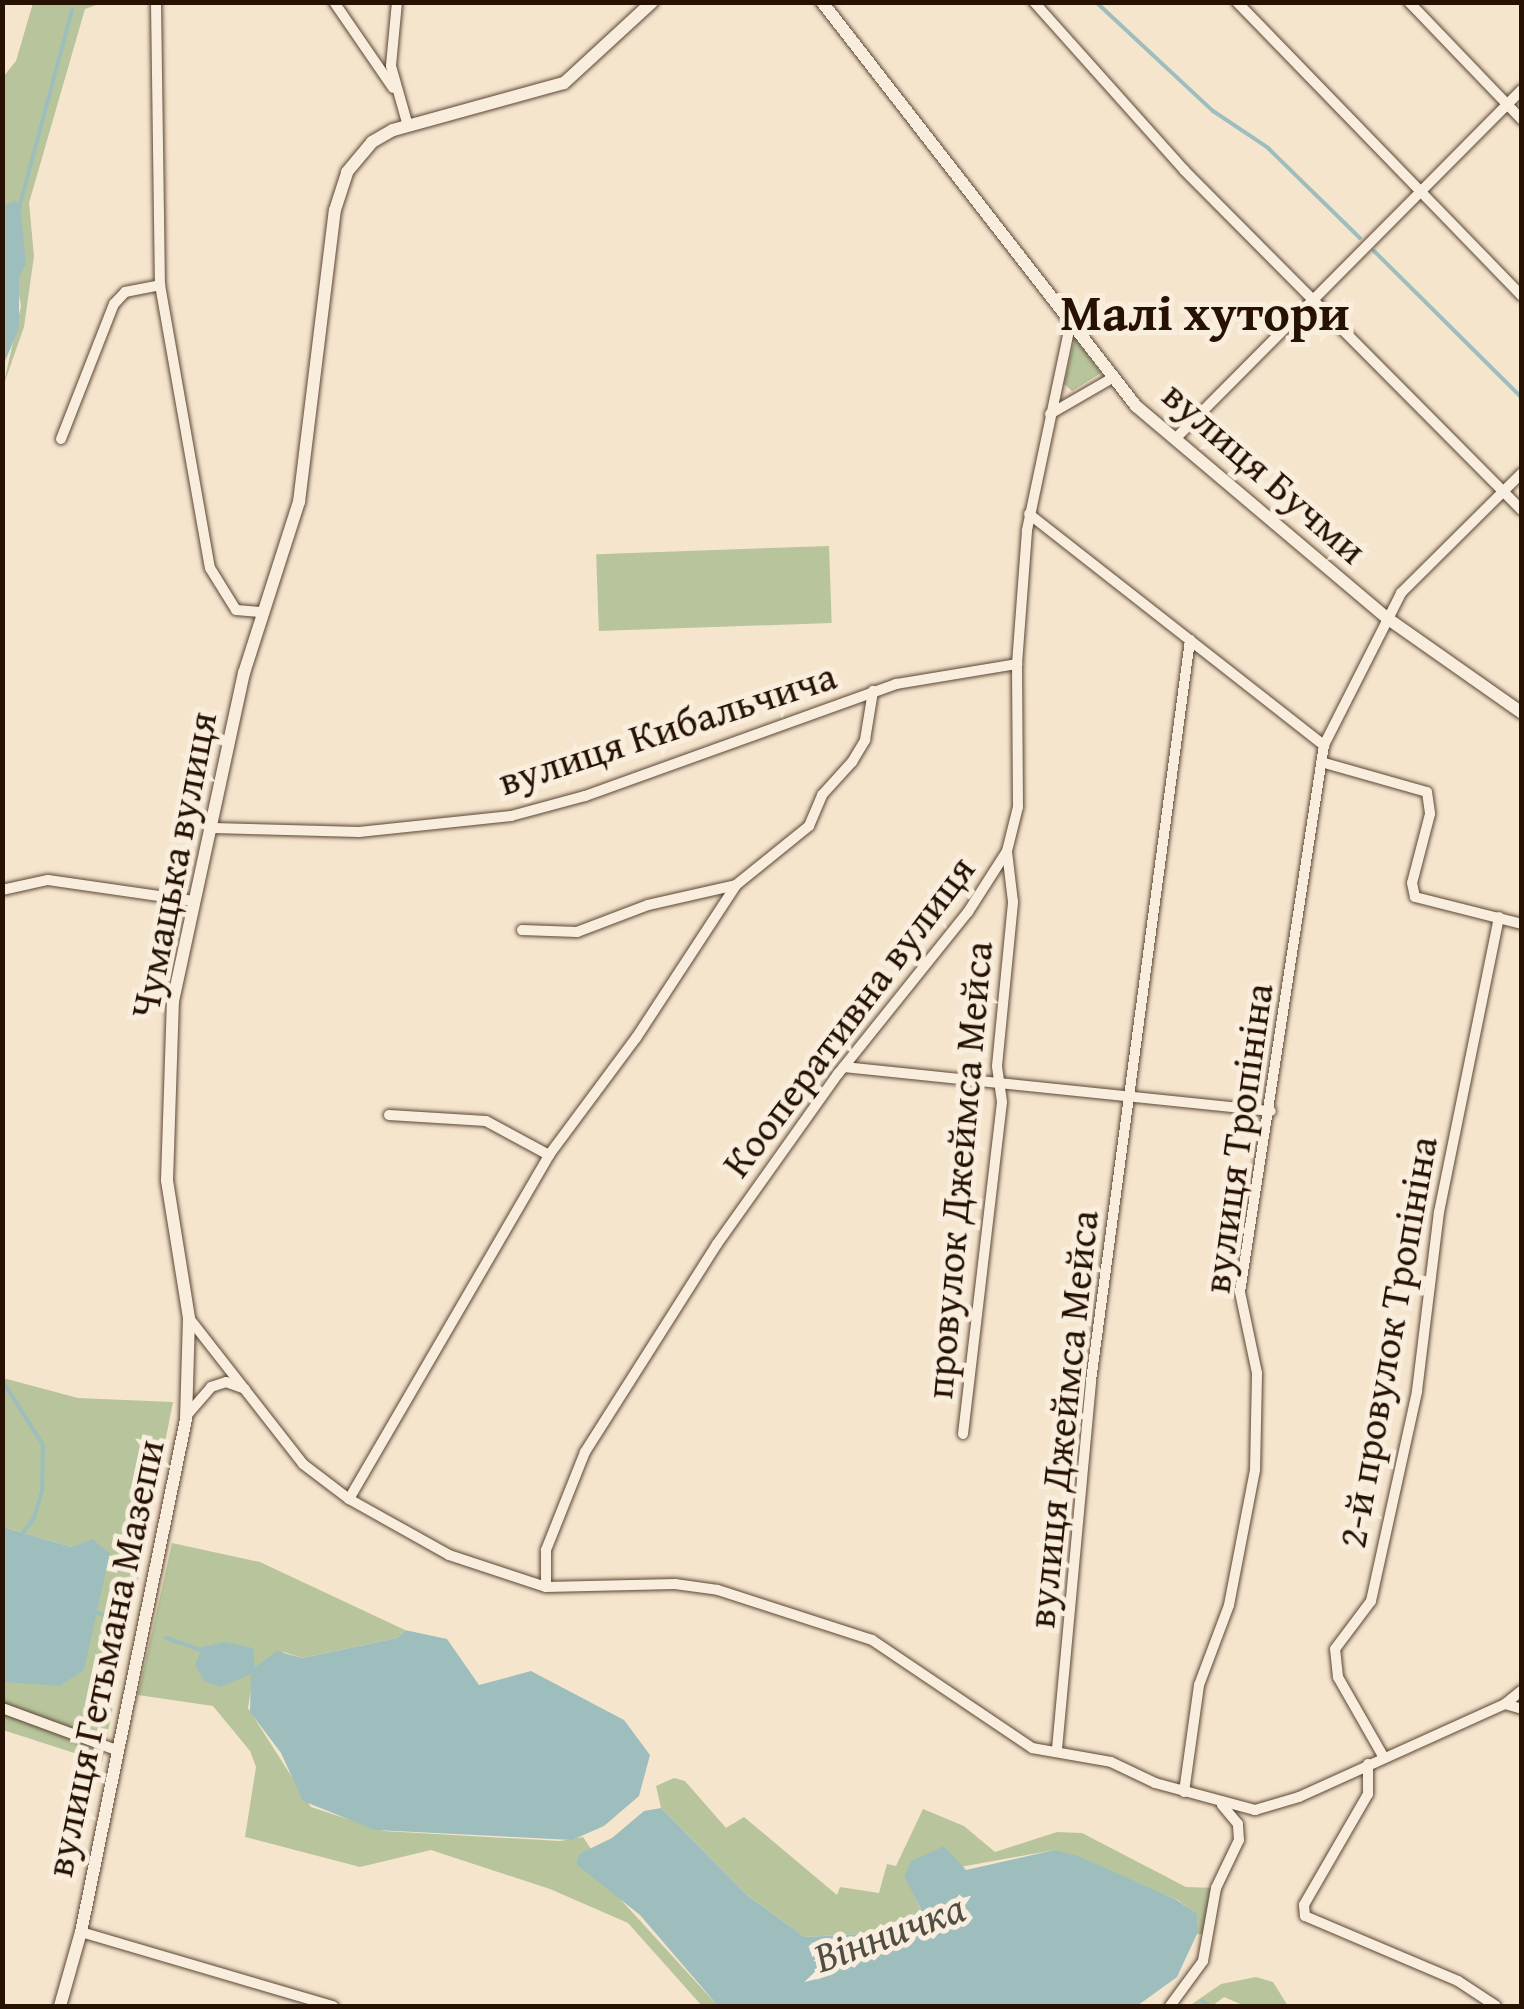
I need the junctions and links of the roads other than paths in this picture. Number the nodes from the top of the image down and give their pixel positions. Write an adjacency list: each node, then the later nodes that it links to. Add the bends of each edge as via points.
1 (156, 2): 15 (street)
2 (334, 2): 9 (street)
3 (397, 2): 9 (street)
4 (652, 2): 13 (street, Чумацька вулиця, via 564,83)
5 (1034, 2): 17 (street, via 1184,170)
6 (1236, 2): 14 (street)
7 (1409, 2): 11 (street)
8 (823, 7): 18 (street, вулиця Бучми)
9 (394, 89): 13 (street)
10 (1522, 90): 11 (street)
11 (1506, 104): 12 (street); 14 (street)
12 (1522, 120)
13 (408, 126): 27 (street, Чумацька вулиця, via 372,142 346,172 335,210 299,502)
14 (1419, 191): 16 (street); 17 (street)
15 (160, 285): 22 (street, via 125,292 114,304); 27 (street, via 210,568 236,610)
16 (1522, 296)
17 (1316, 297): 21 (street); 24 (street)
18 (1072, 315): 19 (street, вулиця Бучми); 20 (street, Кооперативна вулиця)
19 (1114, 378): 20 (street); 21 (street, вулиця Бучми)
20 (1050, 414): 26 (street, Кооперативна вулиця)
21 (1174, 438): 28 (street, вулиця Бучми)
22 (61, 439)
23 (1522, 473): 24 (street, вулиця Тропініна)
24 (1502, 492): 25 (street); 28 (street, вулиця Тропініна, via 1401,593)
25 (1522, 510)
26 (1030, 514): 29 (street); 30 (street, Кооперативна вулиця)
27 (260, 612): 35 (street, Чумацька вулиця)
28 (1387, 618): 32 (street, вулиця Бучми); 33 (street, вулиця Тропініна)
29 (1190, 640): 33 (street); 45 (street, вулиця Джеймса Мейса)
30 (1017, 664): 31 (street, вулиця Кибальчича); 36 (street, Кооперативна вулиця, via 1018,807)
31 (872, 692): 35 (street, вулиця Кибальчича, via 621,784 510,816 359,832); 37 (street, via 865,740 822,796 809,826)
32 (1522, 713)
33 (1324, 746): 34 (street, вулиця Тропініна)
34 (1320, 762): 40 (street, via 1427,792 1430,814 1412,882 1416,897); 46 (street, вулиця Тропініна)
35 (213, 828): 39 (street, Чумацька вулиця)
36 (1007, 851): 43 (street, Кооперативна вулиця, via 968,912); 44 (street, провулок Джеймса Мейса, via 1013,902)
37 (736, 885): 42 (street, via 648,905 577,932); 48 (street)
38 (2, 890): 39 (street, via 48,880)
39 (193, 902): 49 (street, Чумацька вулиця, via 172,1001 167,1180)
40 (1499, 918): 41 (street); 61 (street, 2-й провулок Тропініна, via 1439,1212 1417,1392 1371,1601 1335,1649 1338,1678)
41 (1522, 924)
42 (522, 930)
43 (844, 1067): 44 (street); 54 (street, Кооперативна вулиця, via 716,1244 585,1452 546,1550)
44 (999, 1085): 45 (street); 52 (street, провулок Джеймса Мейса)
45 (1131, 1096): 46 (street); 59 (street, вулиця Джеймса Мейса, via 1092,1381)
46 (1270, 1111): 63 (street, вулиця Тропініна, via 1240,1292 1256,1373 1255,1470 1229,1604 1199,1686)
47 (389, 1115): 48 (street, via 486,1121)
48 (549, 1155): 53 (street)
49 (188, 1318): 50 (street); 51 (street, вулиця Гетьмана Мазепи)
50 (246, 1389): 51 (street, via 226,1382 211,1387); 53 (street, via 303,1464)
51 (186, 1418): 60 (street, вулиця Гетьмана Мазепи)
52 (963, 1434)
53 (349, 1500): 54 (street, via 449,1556)
54 (546, 1587): 59 (street, via 675,1584 718,1590 872,1640 1015,1741)
55 (1522, 1690): 56 (street)
56 (1506, 1704): 58 (street); 61 (street)
57 (2, 1708): 60 (street)
58 (1522, 1709)
59 (1057, 1749): 63 (street)
60 (116, 1750): 65 (street, вулиця Гетьмана Мазепи)
61 (1383, 1756): 62 (street)
62 (1368, 1764): 64 (street, via 1255,1810); 69 (street, via 1368,1794 1304,1905 1305,1916 1458,1981)
63 (1184, 1792): 64 (street)
64 (1218, 1801): 68 (street, via 1238,1824 1240,1840 1216,1888 1203,1961)
65 (81, 1932): 66 (street, вулиця Гетьмана Мазепи); 67 (street)
66 (60, 2006)
67 (333, 2006)
68 (1170, 2006)
69 (1496, 2006)

